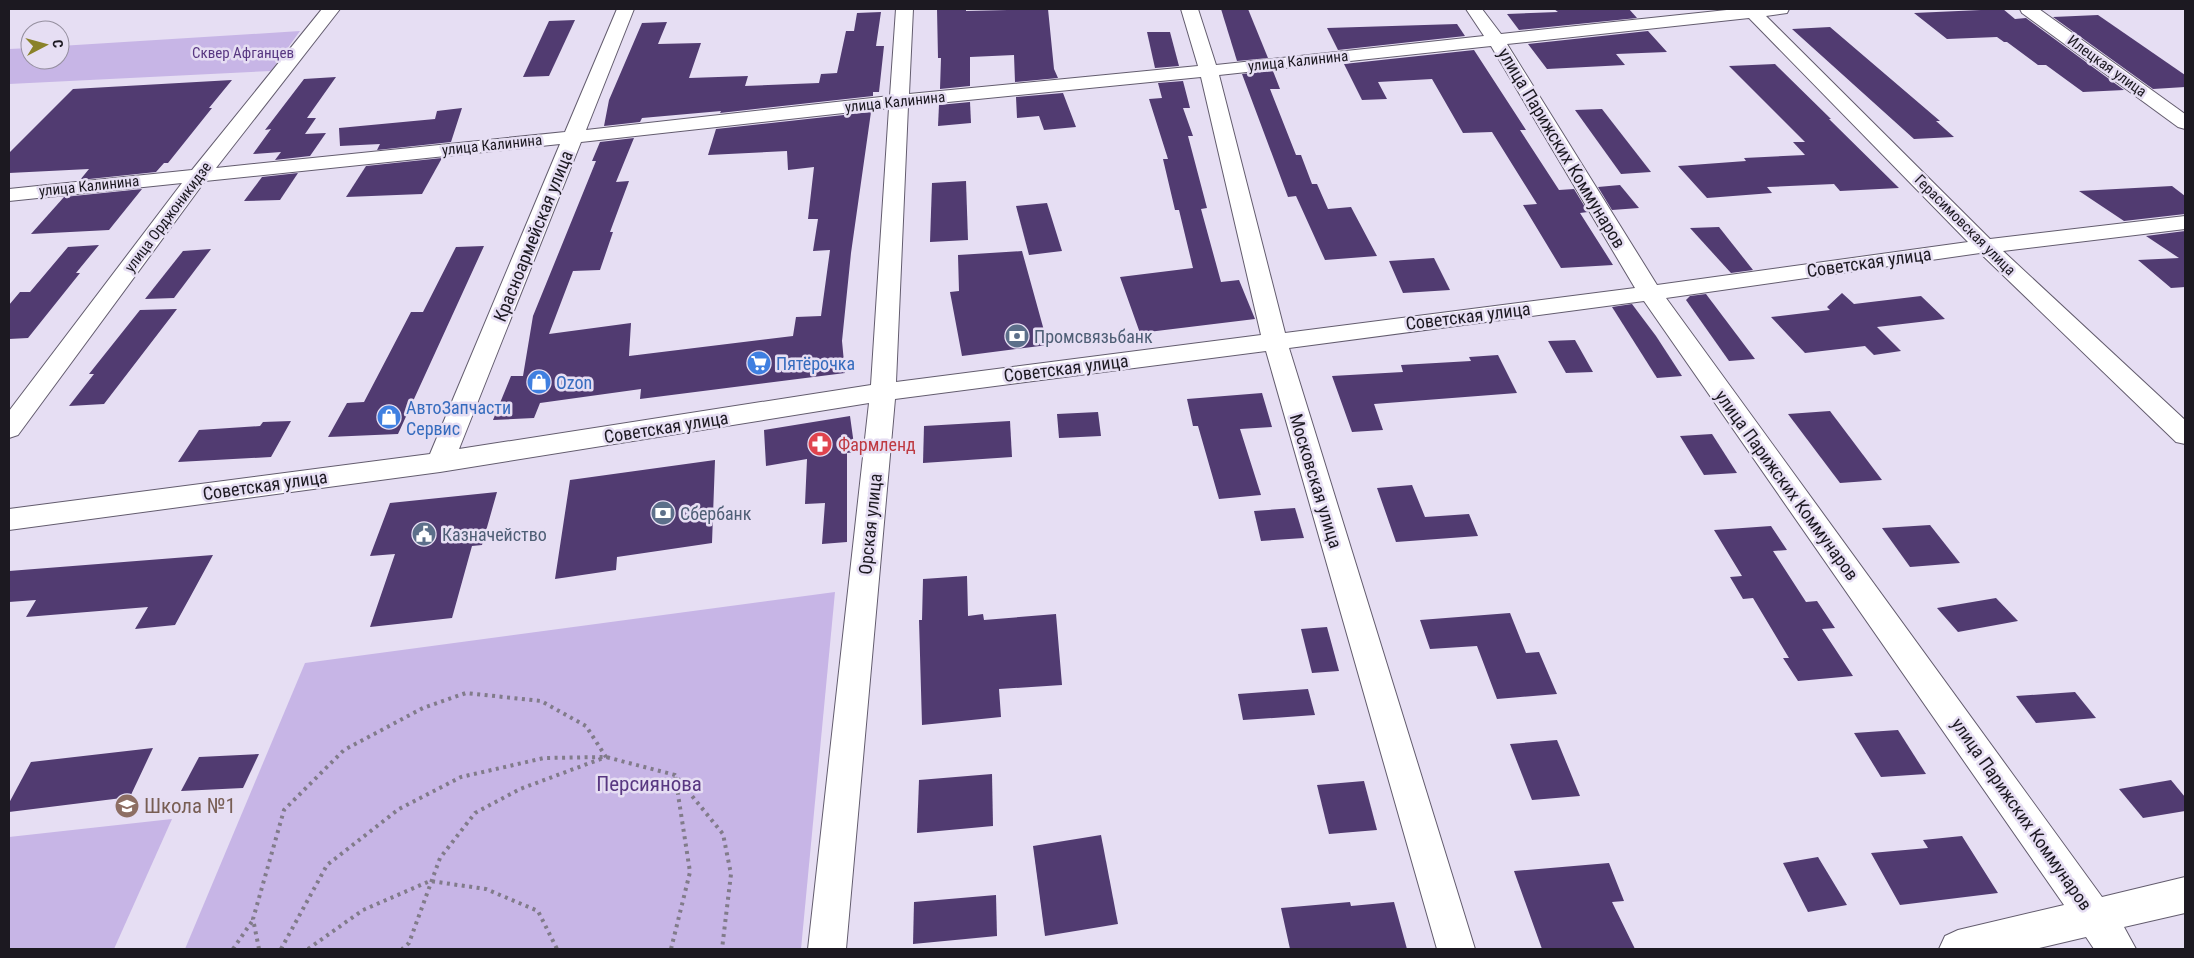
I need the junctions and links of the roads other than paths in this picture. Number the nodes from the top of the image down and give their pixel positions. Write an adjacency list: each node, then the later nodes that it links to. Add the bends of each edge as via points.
1 (331, 9): 14 (street, улица Орджоникидзе)
2 (625, 9): 13 (street, Красноармейская улица)
3 (904, 9): 11 (street, Орская улица)
4 (1189, 9): 10 (street, Московская улица)
5 (1474, 9): 9 (street, улица Парижских Коммунаров)
6 (1781, 9): 8 (street, улица Калинина)
7 (2028, 9): 12 (street, Илецкая улица)
8 (1752, 10): 9 (street, улица Калинина); 17 (street, Герасимовская улица)
9 (1496, 40): 10 (street, улица Калинина); 18 (street, улица Парижских Коммунаров)
10 (1210, 71): 11 (street, улица Калинина); 19 (street, Московская улица)
11 (898, 101): 13 (street, улица Калинина); 20 (street, Орская улица)
12 (2185, 123)
13 (573, 137): 14 (street, улица Калинина); 23 (street, Красноармейская улица)
14 (199, 175): 15 (street, улица Калинина); 21 (street, улица Орджоникидзе)
15 (9, 195)
16 (2185, 222): 17 (street, Советская улица)
17 (1985, 246): 18 (street, Советская улица); 22 (street, Герасимовская улица)
18 (1650, 293): 19 (street, Советская улица); 26 (street, улица Парижских Коммунаров)
19 (1275, 341): 20 (street, Советская улица); 28 (street, Московская улица)
20 (883, 392): 23 (street, Советская улица); 27 (street, Орская улица)
21 (9, 429)
22 (2185, 435)
23 (440, 462): 24 (street, Советская улица)
24 (9, 520)
25 (2185, 895): 26 (street)
26 (2094, 916): 29 (street); 30 (street, улица Парижских Коммунаров)
27 (827, 949)
28 (1456, 949)
29 (1958, 949)
30 (2117, 949)

